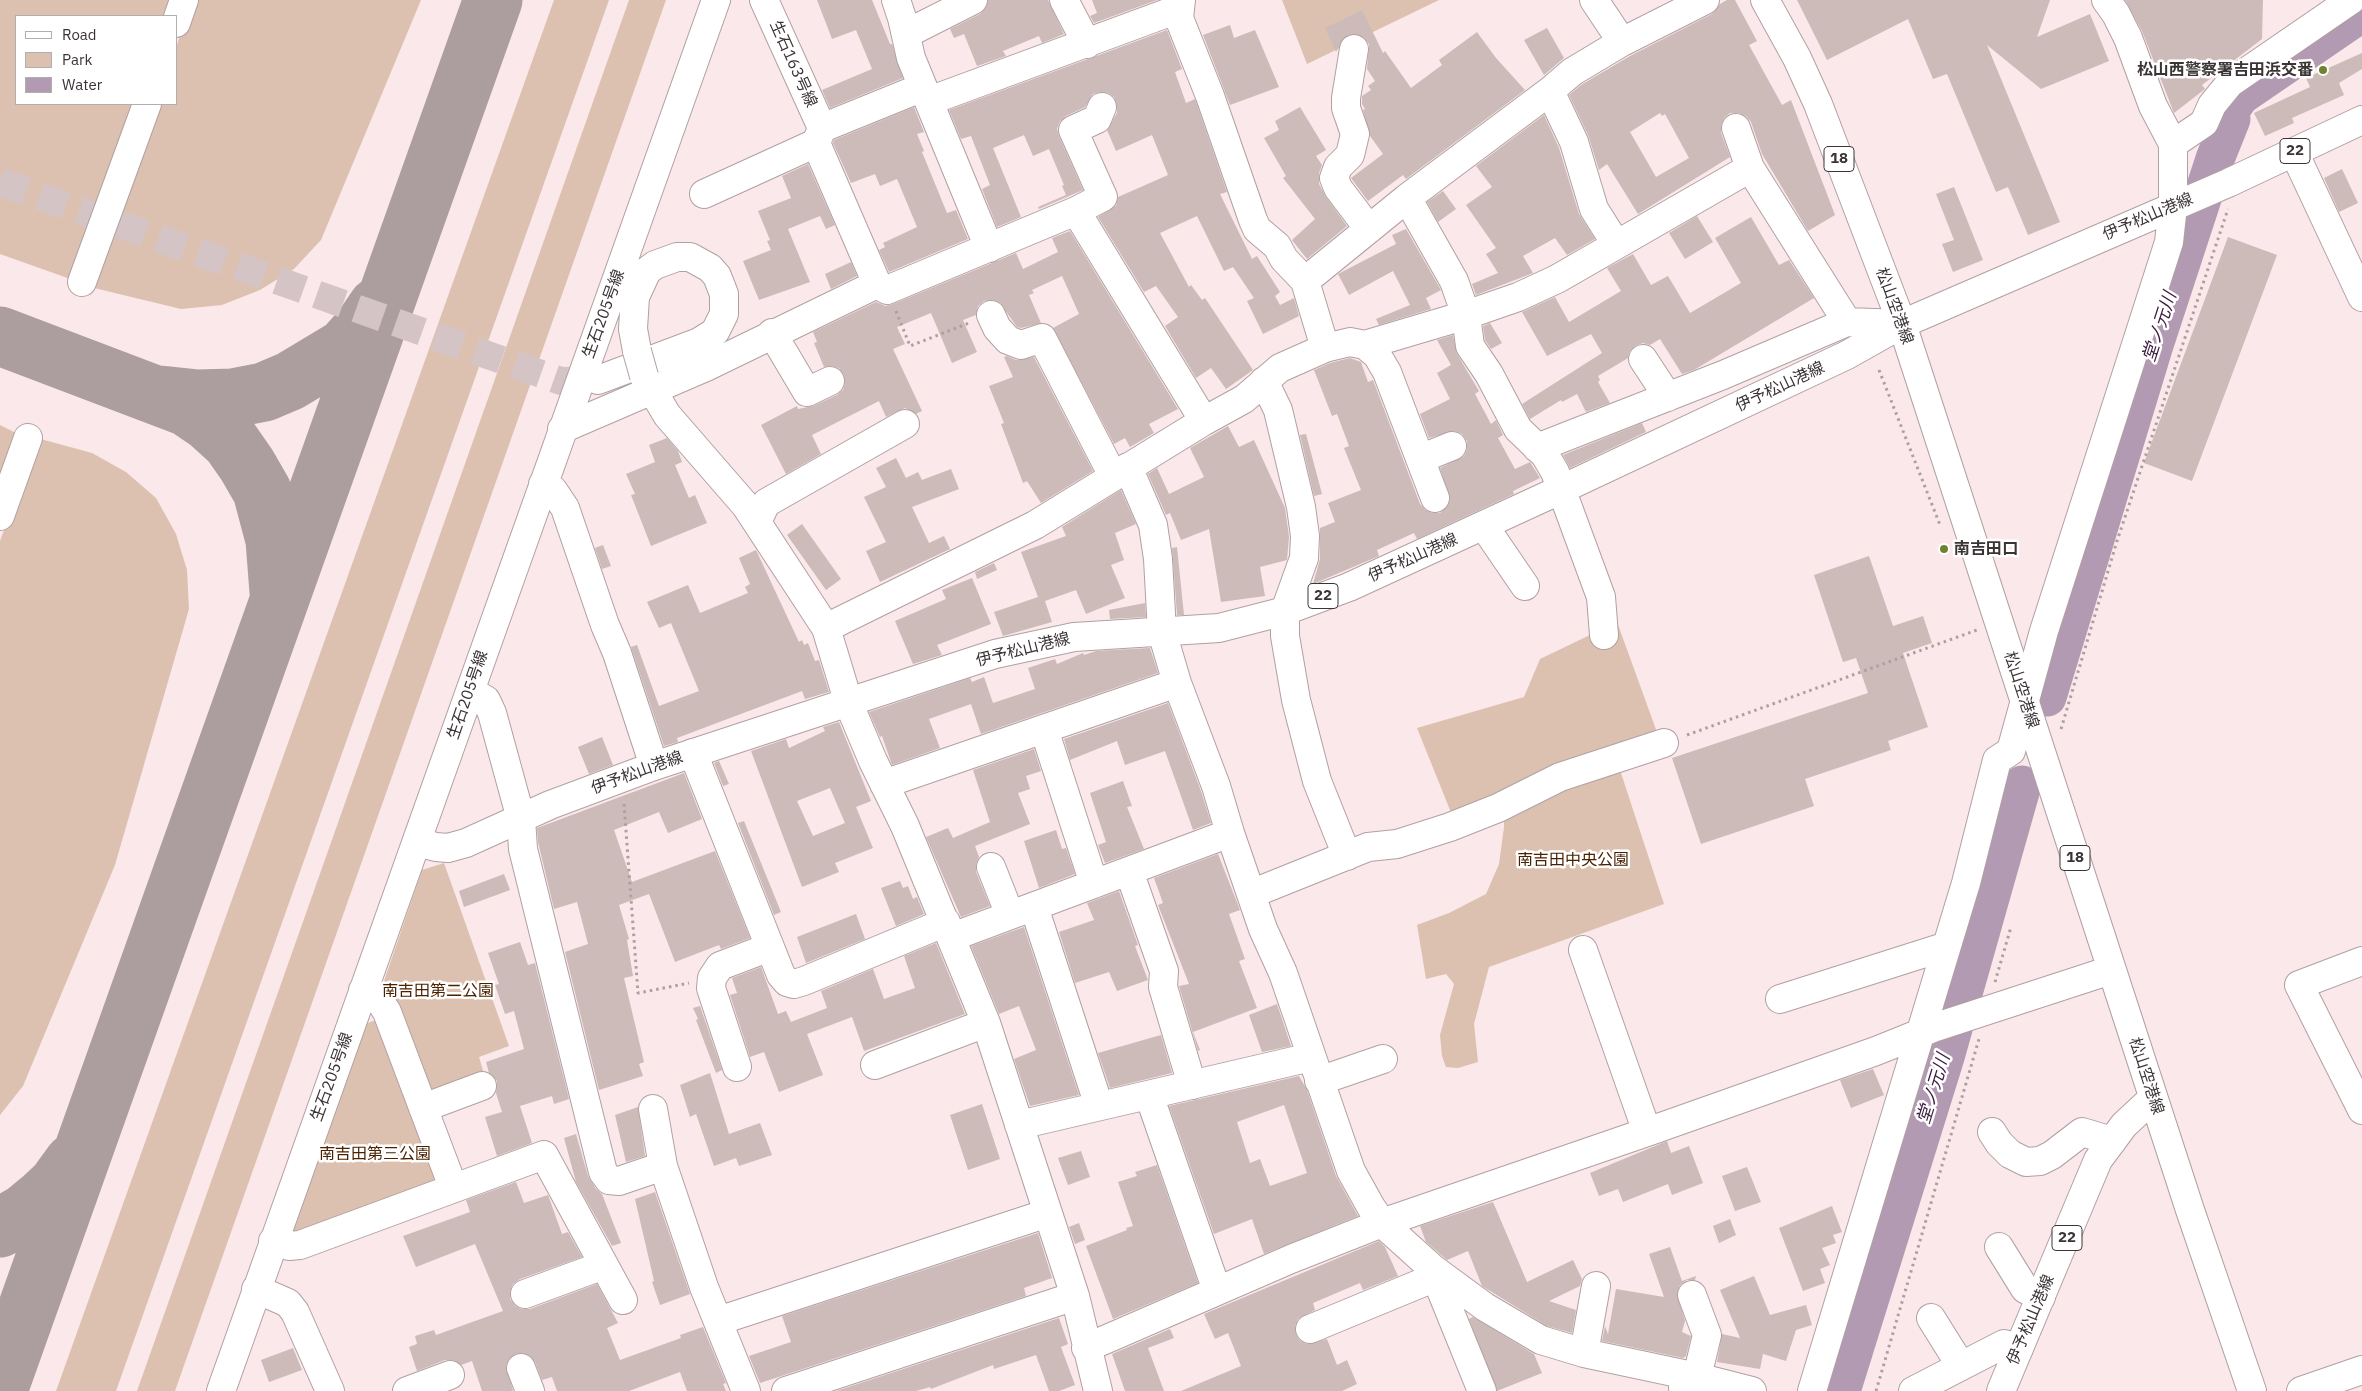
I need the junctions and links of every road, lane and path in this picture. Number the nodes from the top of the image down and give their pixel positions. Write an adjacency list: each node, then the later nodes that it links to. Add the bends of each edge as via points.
1 (184, 0): 13 (street)
2 (716, 0): 55 (street, 生石205号線)
3 (764, 0): 24 (street, 生石163号線)
4 (896, 0): 14 (street)
5 (973, 0): 14 (street)
6 (1064, 0): 16 (street)
7 (1594, 0): 15 (street)
8 (1705, 0): 15 (street)
9 (1765, 0): 43 (street, 松山空港線 / 18, via 1818,104)
10 (2106, 0): 25 (street, via 2128,38 2153,106)
11 (2350, 0): 25 (street, via 2230,82 2212,105 2204,123)
12 (1179, 4): 16 (street); 36 (street, via 1178,18 1210,96 1257,229 1277,246 1284,259)
13 (178, 17)
14 (906, 34): 19 (street, via 911,58)
15 (1622, 42): 18 (street, via 1572,72)
16 (1086, 44): 19 (street)
17 (1354, 49): 33 (street, via 1346,98 1355,134 1354,144 1334,178)
18 (1550, 91): 30 (street); 34 (street, via 1574,142 1594,210)
19 (926, 94): 24 (street); 35 (street)
20 (147, 105): 37 (street)
21 (1102, 107): 32 (street, via 1097,119 1073,130 1103,197)
22 (2362, 120): 26 (street, 伊予松山港線 / 22)
23 (1736, 128): 27 (street)
24 (819, 136): 29 (street); 38 (street, 生石163号線)
25 (2173, 144): 31 (street)
26 (2294, 152): 28 (street, 伊予松山港線 / 22); 39 (street)
27 (1750, 168): 34 (street); 42 (street)
28 (2233, 180): 31 (street, 伊予松山港線 / 22); 78 (path)
29 (704, 194)
30 (1408, 198): 33 (street); 41 (street, via 1454,281)
31 (2179, 204): 43 (street, 伊予松山港線 / 22); 75 (street)
32 (1076, 211): 35 (street); 53 (street)
33 (1369, 229): 36 (street)
34 (1616, 244): 41 (street, via 1557,279)
35 (989, 248): 38 (street)
36 (1305, 281): 46 (street)
37 (82, 282)
38 (882, 287): 40 (path, via 910,346); 44 (street)
39 (2362, 297)
40 (991, 315): 60 (street, via 1008,340 1021,344 1042,338)
41 (1466, 315): 45 (street); 58 (street, via 1470,346 1518,429)
42 (1847, 322): 43 (street); 52 (street)
43 (1902, 324): 62 (street, 伊予松山港線 / 22, via 1847,355); 69 (street, 松山空港線 / 18)
44 (772, 333): 48 (street, via 706,367); 50 (street, via 807,392)
45 (1365, 345): 46 (street, via 1350,342); 59 (street, via 1377,355 1387,372)
46 (1325, 348): 51 (street, via 1280,368)
47 (1643, 359): 52 (street)
48 (644, 373): 49 (street, via 633,329 635,297 648,271 655,265 678,257 690,257 710,268 724,294 724,314 715,332 698,342); 55 (street); 65 (street, via 666,415 746,506)
49 (598, 380)
50 (830, 381)
51 (1264, 381): 53 (street, via 1244,399); 68 (street, via 1280,419 1305,536 1304,558)
52 (1668, 397): 58 (street)
53 (1204, 421): 60 (street)
54 (905, 424): 65 (street, via 766,502)
55 (562, 429): 61 (street, 生石205号線)
56 (28, 438): 64 (street)
57 (1452, 446): 59 (street)
58 (1537, 448): 62 (street, via 1555,472)
59 (1420, 459): 63 (street)
60 (1120, 471): 70 (street, via 1035,524); 71 (street, via 1153,525)
61 (543, 484): 74 (street, 生石205号線); 81 (street, via 553,490 565,508)
62 (1562, 489): 66 (street, 伊予松山港線 / 22); 72 (street, via 1601,597)
63 (1435, 498)
64 (0, 516)
65 (756, 522): 70 (street)
66 (1484, 526): 67 (street); 68 (street, 伊予松山港線 / 22, via 1349,587)
67 (1525, 586)
68 (1285, 611): 71 (street, 伊予松山港線 / 22, via 1218,628); 87 (street, via 1285,636 1304,734 1317,781)
69 (1999, 622): 75 (street, 松山空港線 / 18); 79 (path)
70 (826, 628): 76 (street)
71 (1162, 632): 73 (street); 76 (street, 伊予松山港線 / 22, via 1074,637 994,654)
72 (1604, 635)
73 (1177, 683): 77 (street); 85 (street)
74 (470, 691): 84 (street, via 486,700 492,713); 86 (street, 生石205号線)
75 (2024, 699): 96 (street, via 2011,750 1997,760); 99 (street, 松山空港線 / 18)
76 (848, 704): 80 (street, 伊予松山港線 / 22); 83 (street)
77 (1044, 729): 83 (street); 90 (street)
78 (2059, 734)
79 (1664, 743): 87 (street, via 1560,777 1498,808 1450,827)
80 (693, 753): 81 (street, 伊予松山港線 / 22); 95 (street)
81 (654, 766): 82 (street, 伊予松山港線 / 22)
82 (622, 778): 84 (street, 伊予松山港線 / 22); 100 (path, via 638,993)
83 (884, 784): 94 (street)
84 (521, 819): 86 (street, 伊予松山港線 / 22, via 448,848); 123 (street, via 523,849 603,1172 610,1180 619,1181)
85 (1230, 833): 89 (street); 91 (street)
86 (417, 842): 101 (street, 生石205号線)
87 (1347, 856): 91 (street)
88 (991, 867): 92 (street)
89 (1129, 871): 90 (street); 111 (street, via 1164,971 1163,987)
90 (1094, 884): 92 (street)
91 (1251, 894): 109 (street, via 1283,973)
92 (1022, 911): 94 (street); 115 (street)
93 (2011, 926): 103 (path)
94 (949, 930): 95 (street, via 794,984 787,982 782,975); 104 (street)
95 (770, 946): 100 (street, via 720,966)
96 (1947, 946): 102 (street); 105 (street)
97 (1583, 950): 120 (street)
98 (2362, 961): 110 (street, via 2299,985)
99 (2111, 970): 103 (street); 114 (street, 松山空港線 / 18)
100 (712, 978): 108 (street, via 711,988)
101 (363, 990): 116 (street, via 380,1001 387,1012); 127 (street, 生石205号線)
102 (1780, 999)
103 (1985, 1010): 105 (street); 158 (path)
104 (986, 1023): 107 (street); 119 (street)
105 (1926, 1030): 120 (street, via 1876,1051); 157 (street)
106 (1382, 1059): 109 (street)
107 (875, 1065)
108 (737, 1067)
109 (1315, 1069): 111 (street); 126 (street, via 1351,1171)
110 (2353, 1069): 118 (street)
111 (1192, 1085): 113 (street)
112 (482, 1086): 116 (street)
113 (1149, 1095): 115 (street); 133 (street)
114 (2153, 1098): 122 (street, 伊予松山港線 / 22, via 2124,1124); 161 (street, 松山空港線 / 18)
115 (1099, 1106): 119 (street)
116 (423, 1108): 124 (street)
117 (653, 1109): 123 (street)
118 (2362, 1110)
119 (1019, 1125): 125 (street)
120 (1647, 1132): 126 (street)
121 (1992, 1132): 122 (street, via 2010,1154 2026,1162 2040,1161 2052,1155 2082,1132)
122 (2112, 1141): 137 (street, 伊予松山港線 / 22, via 2098,1160)
123 (663, 1166): 140 (street)
124 (453, 1187): 127 (street, via 300,1246); 129 (street, via 544,1155)
125 (1048, 1213): 136 (street); 140 (street)
126 (1382, 1223): 130 (street); 133 (street)
127 (274, 1240): 132 (street, 生石205号線)
128 (1999, 1247): 137 (street, via 2025,1289)
129 (604, 1265): 134 (street); 138 (street)
130 (1434, 1272): 141 (street); 144 (street, via 1541,1340); 155 (street)
131 (1596, 1286): 144 (street)
132 (256, 1289): 149 (street, 生石205号線); 150 (street, via 288,1303 295,1312)
133 (1217, 1291): 142 (street)
134 (525, 1294)
135 (1692, 1295): 148 (street, via 1707,1335)
136 (1075, 1296): 142 (street); 153 (street)
137 (2041, 1297): 143 (street, 伊予松山港線 / 22)
138 (623, 1300)
139 (1931, 1318): 145 (street)
140 (718, 1321): 152 (street)
141 (1310, 1329)
142 (1086, 1348): 154 (street)
143 (2019, 1348): 145 (street, via 2004,1344); 160 (street, 伊予松山港線 / 22)
144 (1584, 1353): 148 (street)
145 (1961, 1366): 159 (street)
146 (2362, 1370): 162 (street)
147 (450, 1375): 151 (street)
148 (1687, 1384): 156 (street)
149 (221, 1391)
150 (330, 1391)
151 (407, 1391)
152 (746, 1391)
153 (786, 1391)
154 (1098, 1391)
155 (1482, 1391)
156 (1752, 1391)
157 (1812, 1391)
158 (1876, 1391)
159 (1913, 1391)
160 (2001, 1391)
161 (2252, 1391)
162 (2301, 1391)

